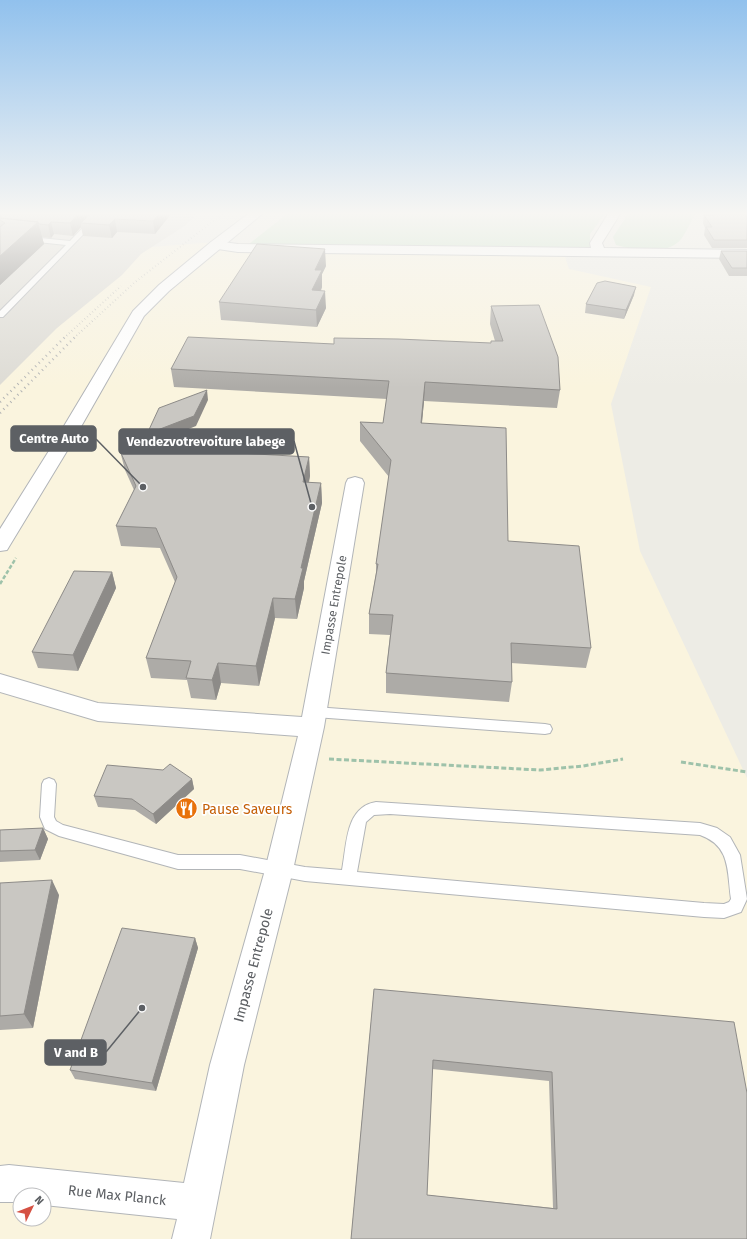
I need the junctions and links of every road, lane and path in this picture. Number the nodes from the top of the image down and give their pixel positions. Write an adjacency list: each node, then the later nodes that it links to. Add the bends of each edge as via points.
1 (43, 272): 3 (lane)
2 (183, 272): 5 (street, via 138,314)
3 (0, 315)
4 (355, 483): 7 (street, Impasse Entrepole)
5 (0, 545)
6 (0, 683): 7 (street, via 98,712)
7 (313, 719): 8 (lane); 9 (street, Impasse Entrepole)
8 (545, 729)
9 (305, 758): 10 (path, via 540,770); 14 (street, Impasse Entrepole)
10 (623, 759)
11 (681, 762): 12 (path)
12 (747, 772)
13 (49, 784): 14 (lane, via 47,817 50,825 59,830 178,862 240,862)
14 (279, 870): 15 (lane); 17 (street, Impasse Entrepole, via 227,1065)
15 (348, 877): 15 (lane, via 704,910 724,911 735,907 739,899 732,854 725,842 700,829 390,808 373,808 364,812 359,820)
16 (0, 1184): 17 (street, Rue Max Planck)
17 (198, 1204): 18 (street)
18 (191, 1239)

